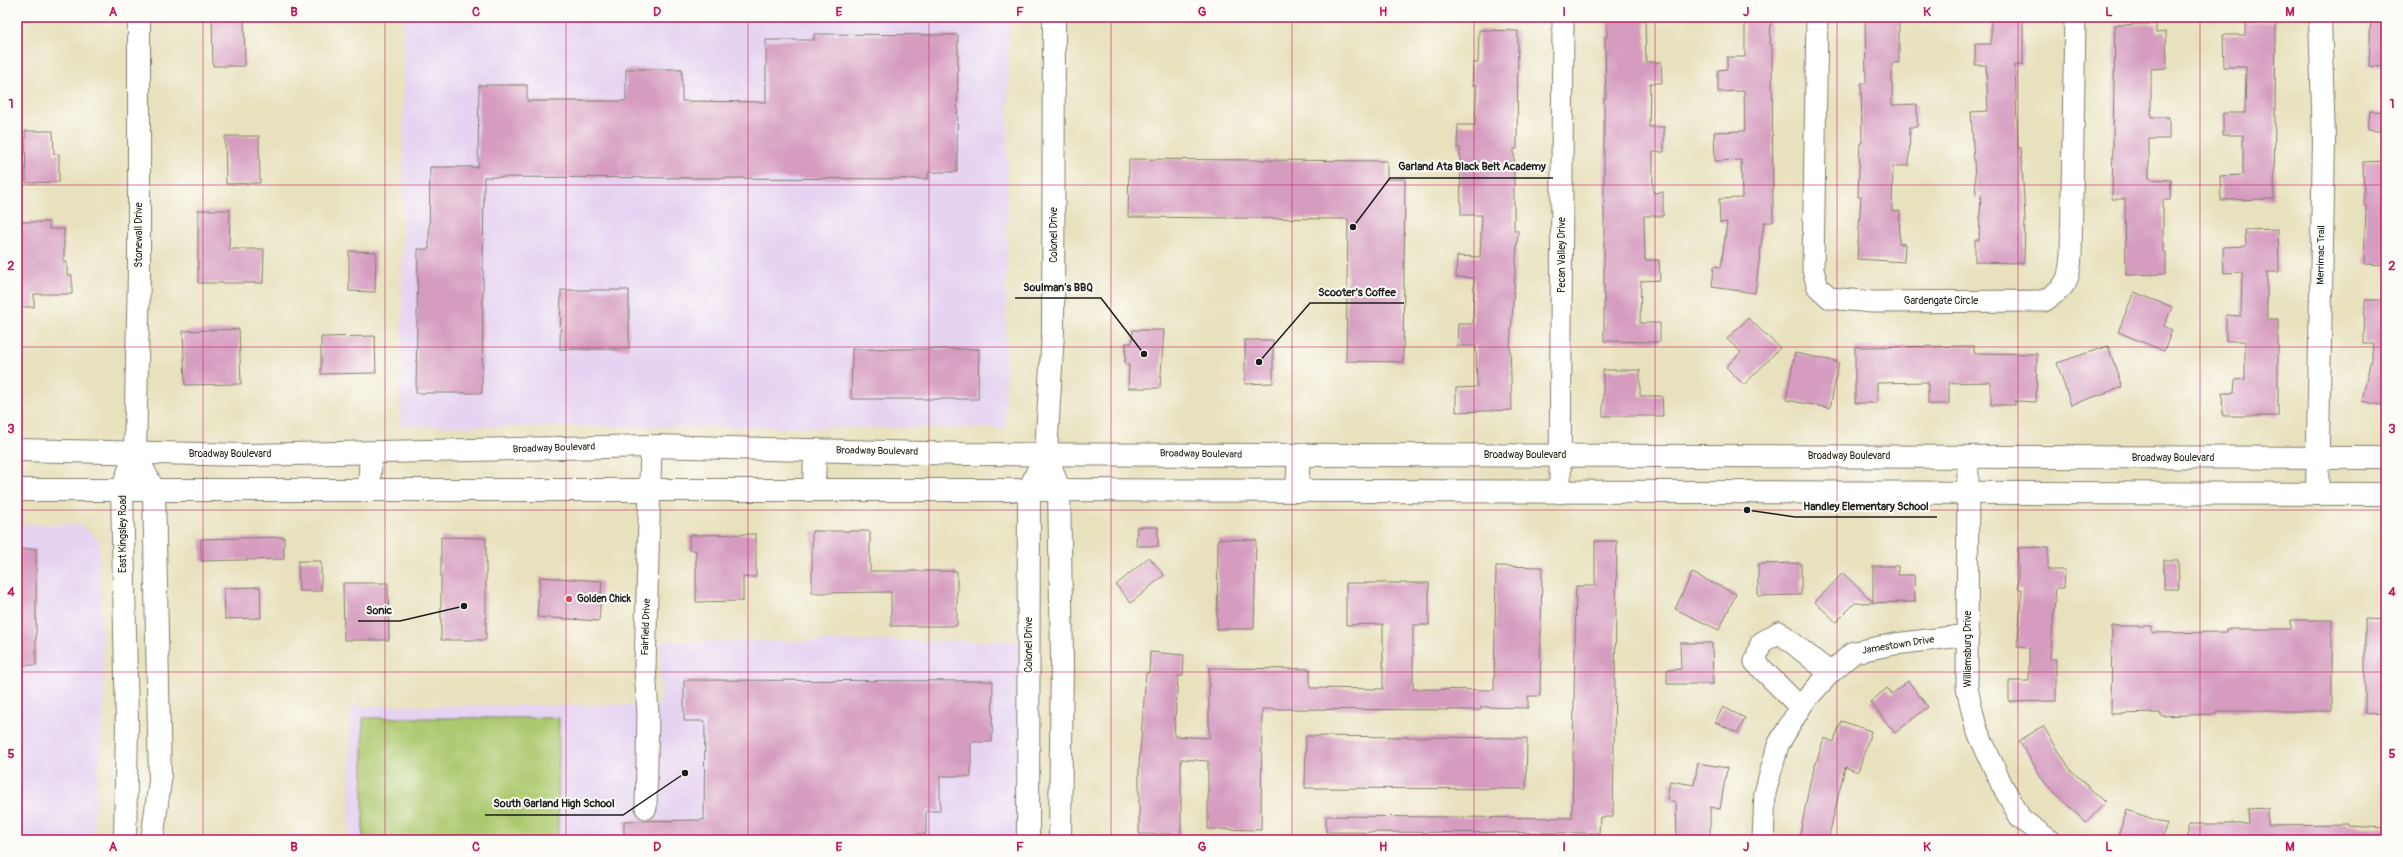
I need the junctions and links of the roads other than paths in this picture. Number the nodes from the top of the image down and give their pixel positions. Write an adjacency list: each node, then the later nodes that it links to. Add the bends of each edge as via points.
1 (139, 17): 12 (main road, Stonewall Drive, via 139,272)
2 (1054, 17): 11 (main road, Colonel Drive, via 1053,332)
3 (1563, 17): 14 (street, Pecan Valley Drive)
4 (1817, 17): 5 (street, Gardengate Circle, via 1813,270 1818,287 1830,298 1886,302 2044,301 2060,290 2069,277)
5 (2075, 17)
6 (2320, 17): 16 (main road, Merrimac Trail, via 2324,140)
7 (651, 446): 9 (main road, Broadway Boulevard); 10 (main road, Broadway Boulevard); 20 (street, Fairfield Drive)
8 (17, 450): 12 (main road, Broadway Boulevard)
9 (815, 450): 11 (main road, Broadway Boulevard, via 964,454); 21 (main road)
10 (371, 452): 12 (main road, Broadway Boulevard, via 247,455); 19 (main road)
11 (1046, 452): 13 (main road, Broadway Boulevard); 22 (main road, Colonel Drive); 23 (main road, Colonel Drive)
12 (135, 453): 24 (main road, East Kingsley Road); 25 (main road)
13 (1299, 454): 14 (main road, Broadway Boulevard); 26 (main road)
14 (1560, 455): 15 (main road, Broadway Boulevard); 27 (street, Pecan Valley Drive)
15 (1968, 457): 16 (main road, Broadway Boulevard); 28 (street, Williamsburg Drive)
16 (2317, 458): 17 (main road, Broadway Boulevard); 29 (main road, Merrimac Trail)
17 (2386, 458)
18 (17, 490): 24 (main road)
19 (370, 490): 20 (main road); 25 (main road)
20 (651, 490): 21 (main road); 34 (street, Fairfield Drive, via 645,668 648,714)
21 (814, 490): 22 (main road)
22 (1029, 490): 23 (main road); 37 (main road, Colonel Drive)
23 (1059, 490): 26 (main road); 38 (main road, Colonel Drive, via 1062,657)
24 (122, 491): 25 (main road); 35 (main road, East Kingsley Road, via 128,723)
25 (154, 491): 36 (main road, via 160,781)
26 (1297, 492): 27 (main road)
27 (1560, 493): 28 (main road)
28 (1969, 494): 29 (main road); 31 (street, Williamsburg Drive)
29 (2317, 494): 30 (main road)
30 (2386, 494)
31 (1968, 635): 32 (street, Jamestown Drive, via 1854,652); 40 (street, Williamsburg Drive, via 1967,688 1976,728 2021,819)
32 (1830, 673): 33 (street, Jamestown Drive); 33 (street, via 1779,632 1760,643 1755,662)
33 (1800, 707): 39 (street, Jamestown Drive, via 1778,745 1765,793)
34 (646, 808)
35 (124, 840)
36 (152, 840)
37 (1028, 840)
38 (1060, 840)
39 (1763, 840)
40 (2049, 840)

